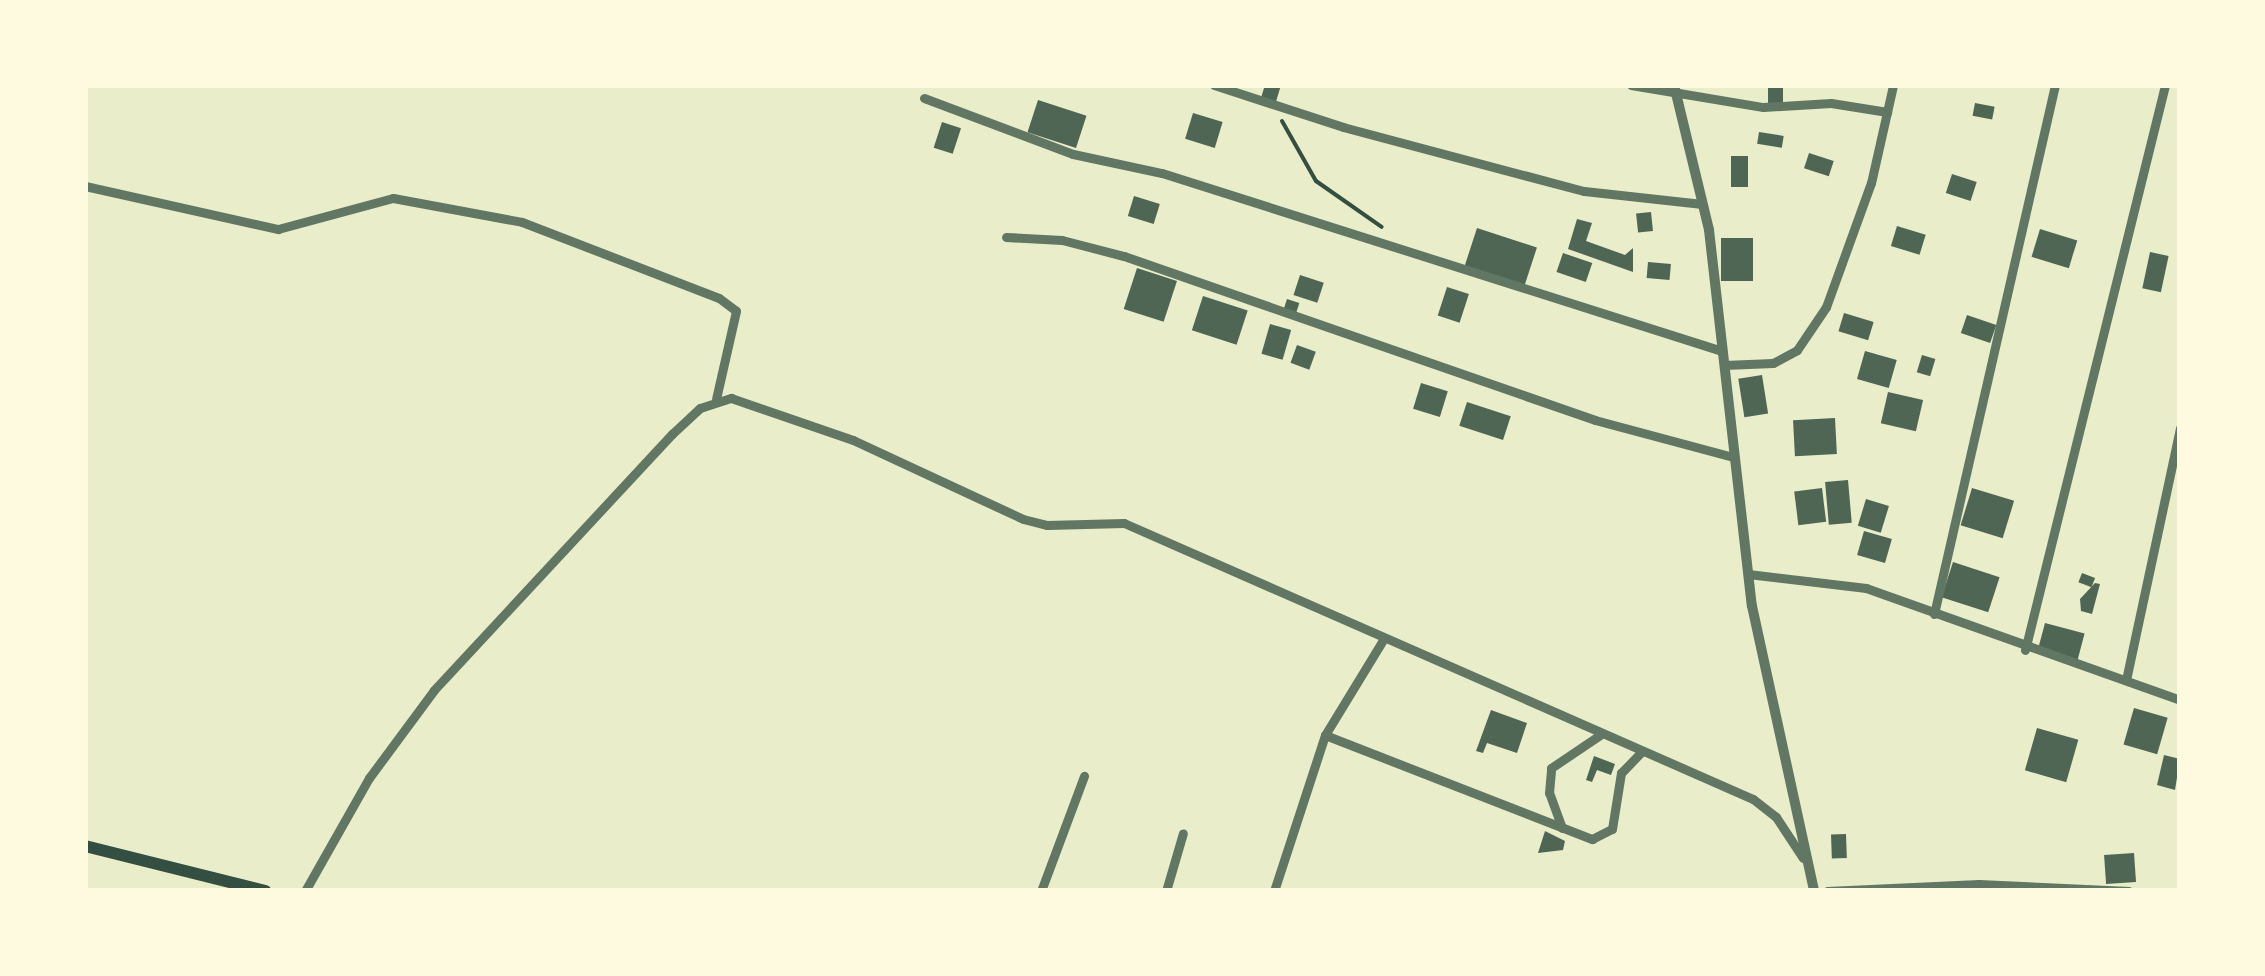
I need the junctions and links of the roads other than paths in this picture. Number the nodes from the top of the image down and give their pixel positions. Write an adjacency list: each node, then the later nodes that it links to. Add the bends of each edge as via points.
1 (1214, 85): 10 (street, via 1276,108 1584,191)
2 (1631, 85): 6 (street)
3 (1892, 85): 8 (street)
4 (2055, 85): 18 (street)
5 (2165, 85): 20 (street)
6 (1675, 90): 8 (street); 10 (street)
7 (924, 98): 12 (street, via 1073,154 1162,173)
8 (1887, 112): 13 (street, via 1865,201 1826,307 1797,350 1773,362)
9 (85, 186): 14 (street, via 278,229 393,198 522,222 719,298 736,311)
10 (1702, 204): 12 (street)
11 (1006, 237): 16 (street, via 1062,240 1124,256 1595,420)
12 (1722, 351): 13 (street)
13 (1724, 365): 16 (street)
14 (716, 400): 19 (street, via 756,404 853,440 1022,519 1046,525 1124,523); 32 (street, via 610,498 402,727)
15 (2180, 428): 21 (street)
16 (1734, 457): 17 (street)
17 (1748, 574): 18 (street, via 1829,580); 30 (street)
18 (1934, 614): 20 (street)
19 (1384, 640): 23 (street); 24 (street)
20 (2025, 650): 21 (street)
21 (2126, 680): 22 (street)
22 (2179, 695)
23 (1325, 735): 27 (street); 35 (street)
24 (1600, 735): 25 (street); 27 (street, via 1552,768 1550,793)
25 (1640, 752): 27 (street, via 1621,773 1608,835 1592,838); 30 (street, via 1753,800 1776,816)
26 (1084, 776): 33 (street)
27 (1562, 828)
28 (1182, 834): 34 (street)
29 (85, 846): 31 (main road)
30 (1803, 858): 36 (street)
31 (265, 891)
32 (305, 891)
33 (1041, 891)
34 (1166, 891)
35 (1274, 891)
36 (1814, 891)
37 (1827, 891): 38 (street, via 1979,884)
38 (2129, 891)

